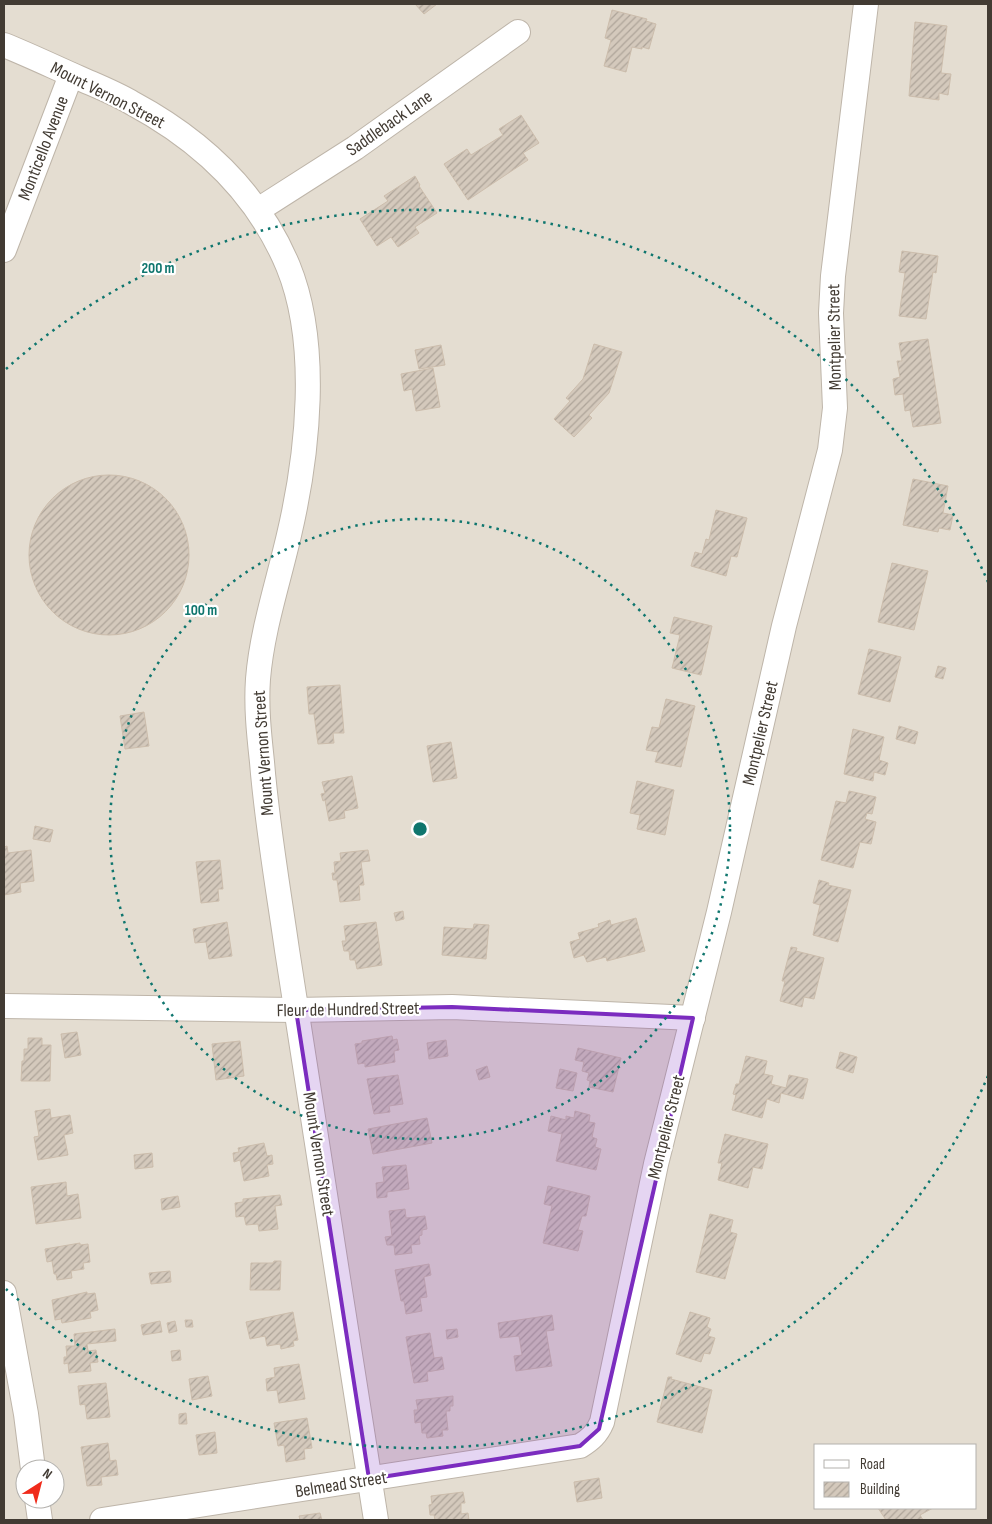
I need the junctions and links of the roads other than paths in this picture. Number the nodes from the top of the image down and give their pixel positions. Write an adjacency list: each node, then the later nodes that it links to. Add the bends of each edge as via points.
1 (866, 4): 9 (street, Montpelier Street, via 833,276 831,313 835,408 830,450 784,626)
2 (518, 32): 5 (street, Saddleback Lane, via 355,148)
3 (4, 45): 4 (street, Mount Vernon Street)
4 (71, 74): 5 (street, Mount Vernon Street, via 170,125 234,178); 6 (street, Monticello Avenue)
5 (258, 210): 8 (street, Mount Vernon Street, via 290,272 300,310 307,362 307,406 300,477 290,532 264,630 257,704 266,808)
6 (4, 250)
7 (4, 1006): 8 (street, Fleur de Hundred Street)
8 (296, 1010): 9 (street, Fleur de Hundred Street, via 452,1008); 13 (street, Mount Vernon Street)
9 (693, 1018): 11 (street, Montpelier Street, via 656,1164 602,1422 591,1440)
10 (4, 1293): 12 (street)
11 (580, 1446): 13 (street, Belmead Street)
12 (32, 1459)
13 (369, 1479): 14 (street, Belmead Street); 15 (street, Mount Vernon Street)
14 (102, 1520)
15 (376, 1520)

